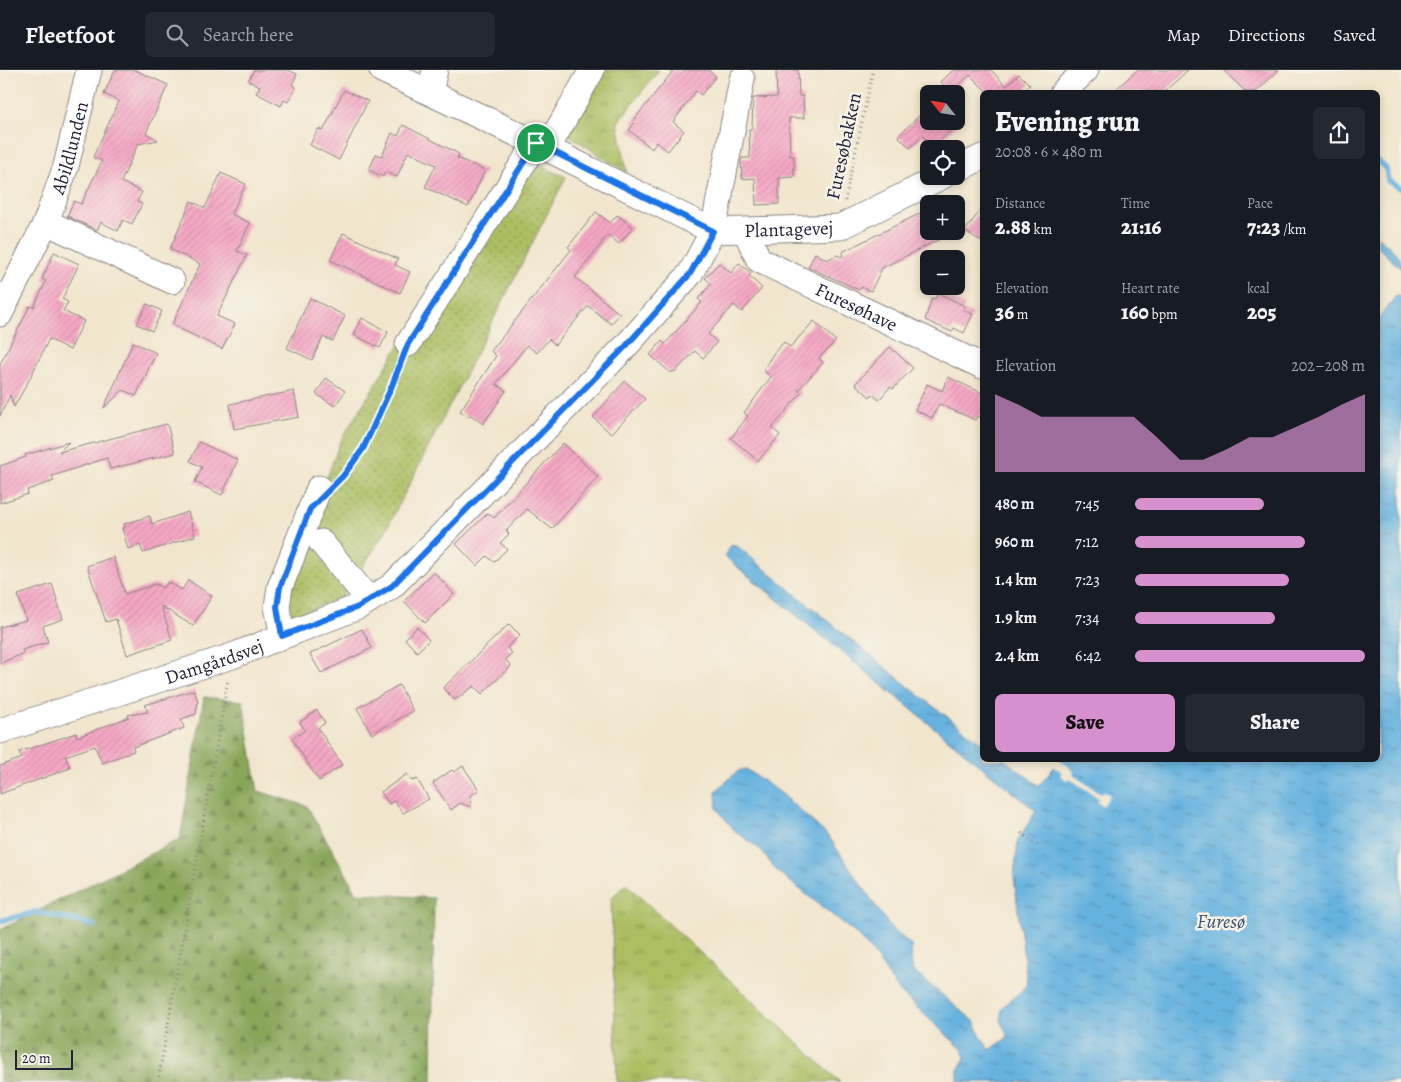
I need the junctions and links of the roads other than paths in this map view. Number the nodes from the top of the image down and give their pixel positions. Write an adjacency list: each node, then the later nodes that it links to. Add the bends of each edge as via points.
1 (89, 70): 12 (street, Abildlunden, via 66,166)
2 (382, 70): 6 (street, Plantagevej)
3 (592, 70): 8 (street)
4 (1086, 70): 7 (street)
5 (742, 79): 13 (street, Plantagevej)
6 (432, 81): 8 (street, Plantagevej)
7 (1065, 90)
8 (542, 146): 13 (street, Plantagevej); 17 (street)
9 (980, 158): 10 (street)
10 (965, 166)
11 (925, 185): 14 (street, Plantagevej, via 840,227)
12 (46, 222): 15 (street); 16 (street, Abildlunden)
13 (713, 231): 14 (street, Plantagevej); 21 (street, Damgårdsvej, via 690,274 626,346 392,586)
14 (746, 232): 18 (street, Furesøhave, via 759,260)
15 (172, 281)
16 (0, 314)
17 (408, 344)
18 (980, 365)
19 (328, 485): 22 (street, via 280,587 277,607)
20 (321, 542): 21 (street)
21 (369, 600): 22 (street, Damgårdsvej)
22 (282, 636): 23 (street, Damgårdsvej, via 232,656)
23 (0, 731)

